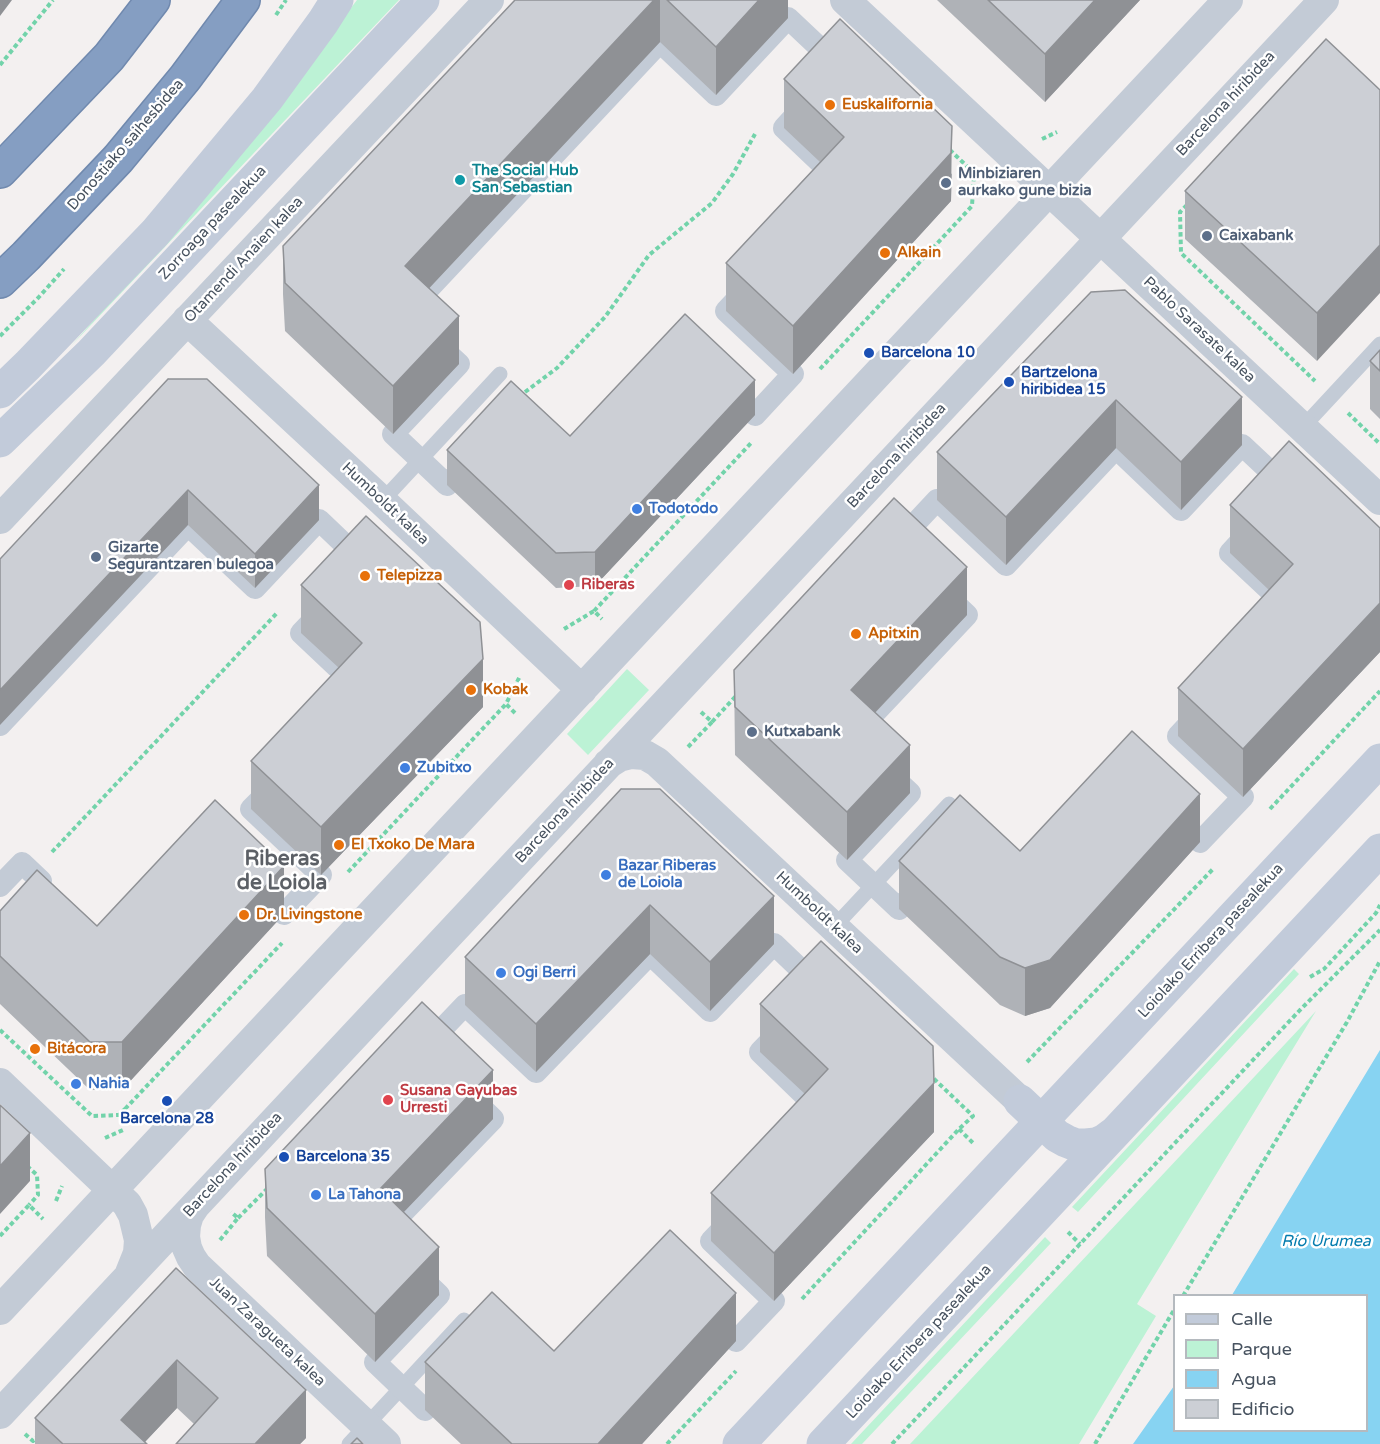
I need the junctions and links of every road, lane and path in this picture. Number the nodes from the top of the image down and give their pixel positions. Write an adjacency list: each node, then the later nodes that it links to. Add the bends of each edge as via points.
1 (53, 0): 10 (path)
2 (153, 0): 14 (highway, via 109,57)
3 (243, 0): 22 (highway, Donostiako saihesbidea, via 118,159)
4 (337, 0): 27 (main road, via 267,99 155,233)
5 (423, 0): 31 (main road, Zorroaga pasealekua, via 91,353)
6 (489, 0): 23 (street, Otamendi Anaien kalea)
7 (1228, 0): 12 (street)
8 (1324, 0): 17 (street, Barcelona hiribidea)
9 (847, 1): 13 (street, Pablo Sarasate kalea)
10 (0, 65)
11 (949, 149): 26 (path, via 974,173 972,206)
12 (1079, 159): 13 (street, Pablo Sarasate kalea, via 1070,167 1049,173 1038,172); 15 (street)
13 (1019, 161): 15 (street, Pablo Sarasate kalea)
14 (0, 171)
15 (1050, 190): 18 (street, Pablo Sarasate kalea); 19 (street)
16 (1188, 204): 28 (path, via 1180,212 1181,253)
17 (1129, 207): 20 (street, Barcelona hiribidea); 21 (street, Barcelona hiribidea, via 1119,235)
18 (1074, 214): 19 (street, via 1050,207); 20 (street, Pablo Sarasate kalea)
19 (1026, 215): 42 (street)
20 (1101, 238): 21 (street, Pablo Sarasate kalea); 47 (street, Barcelona hiribidea)
21 (1131, 267): 29 (street, Pablo Sarasate kalea)
22 (0, 281)
23 (187, 320): 35 (street, Humboldt kalea); 36 (street, Otamendi Anaien kalea)
24 (1380, 344): 28 (lane)
25 (500, 374): 33 (lane)
26 (813, 376)
27 (0, 392)
28 (1331, 396): 29 (lane); 32 (path)
29 (1303, 427): 34 (street, Pablo Sarasate kalea)
30 (757, 437): 39 (path)
31 (0, 441)
32 (1380, 444)
33 (420, 460): 33 (street, via 393,434 459,364 405,314 660,42 716,95 788,18 840,67 784,128 844,185 726,311 793,374 755,415 685,349 570,471 511,416 447,485); 35 (lane)
34 (1380, 500)
35 (381, 501): 42 (street, Humboldt kalea)
36 (0, 519)
37 (350, 582): 45 (street, via 366,564 319,520 255,588 188,525)
38 (334, 599): 40 (street, via 301,633)
39 (594, 611)
40 (355, 684)
41 (744, 688): 44 (path)
42 (582, 690): 67 (street)
43 (1380, 691): 50 (path)
44 (712, 722)
45 (0, 725)
46 (1380, 760): 63 (main road, Loiolako Erribera pasealekua)
47 (608, 764): 57 (street, Humboldt kalea, via 631,754 645,755 657,762); 72 (street, Barcelona hiribidea)
48 (283, 776): 53 (street, via 251,809 321,875 284,914)
49 (949, 804): 54 (lane)
50 (1267, 812)
51 (1380, 850): 66 (main road, Loiolako Erribera pasealekua)
52 (1218, 863): 63 (path)
53 (250, 881)
54 (873, 885): 54 (street, via 847,860 909,793 851,738 967,615 894,546 936,500 1006,565 1116,448 1181,510 1242,445 1289,489 1230,553 1293,612 1178,736 1243,797 1200,843 1132,779 1020,899 960,843 899,909); 57 (lane)
55 (0, 886): 56 (street, via 22,863 41,881)
56 (0, 926)
57 (834, 927): 63 (street, Humboldt kalea)
58 (1380, 930): 90 (path)
59 (1380, 960): 76 (path)
60 (0, 1030): 65 (path, via 92,1116 119,1115 125,1109)
61 (931, 1076): 64 (path)
62 (0, 1083): 69 (street)
63 (1022, 1113): 64 (path); 66 (main road, Loiolako Erribera pasealekua, via 1076,1145 1096,1144); 88 (main road, Loiolako Erribera pasealekua)
64 (973, 1116): 77 (path)
65 (141, 1125)
66 (1113, 1134): 89 (main road, Loiolako Erribera pasealekua)
67 (141, 1160): 69 (street, via 123,1171 112,1172); 70 (street)
68 (22, 1161): 71 (path, via 37,1175 38,1195)
69 (83, 1162): 70 (street)
70 (113, 1190): 75 (street, via 127,1204 137,1227 138,1253); 78 (street)
71 (29, 1205): 73 (path); 74 (path)
72 (195, 1205): 75 (street, Barcelona hiribidea); 85 (street, Juan Zaragueta kalea, via 185,1237 197,1266)
73 (48, 1223)
74 (0, 1236)
75 (129, 1276): 83 (street, Barcelona hiribidea)
76 (1185, 1294)
77 (798, 1304)
78 (0, 1310)
79 (1173, 1312): 91 (path)
80 (464, 1320): 82 (lane)
81 (743, 1363): 87 (path)
82 (401, 1387): 82 (street, via 425,1410 492,1340 554,1400 670,1278 736,1341 774,1301 711,1241 828,1118 760,1052 821,989 774,944 710,1011 650,954 536,1072 465,1005 422,1050 493,1119 380,1237 439,1295 375,1362); 85 (lane)
83 (9, 1421): 86 (path)
84 (41, 1433): 86 (path)
85 (367, 1438)
86 (32, 1443)
87 (667, 1444)
88 (739, 1444)
89 (823, 1444)
90 (892, 1444)
91 (1095, 1444)

